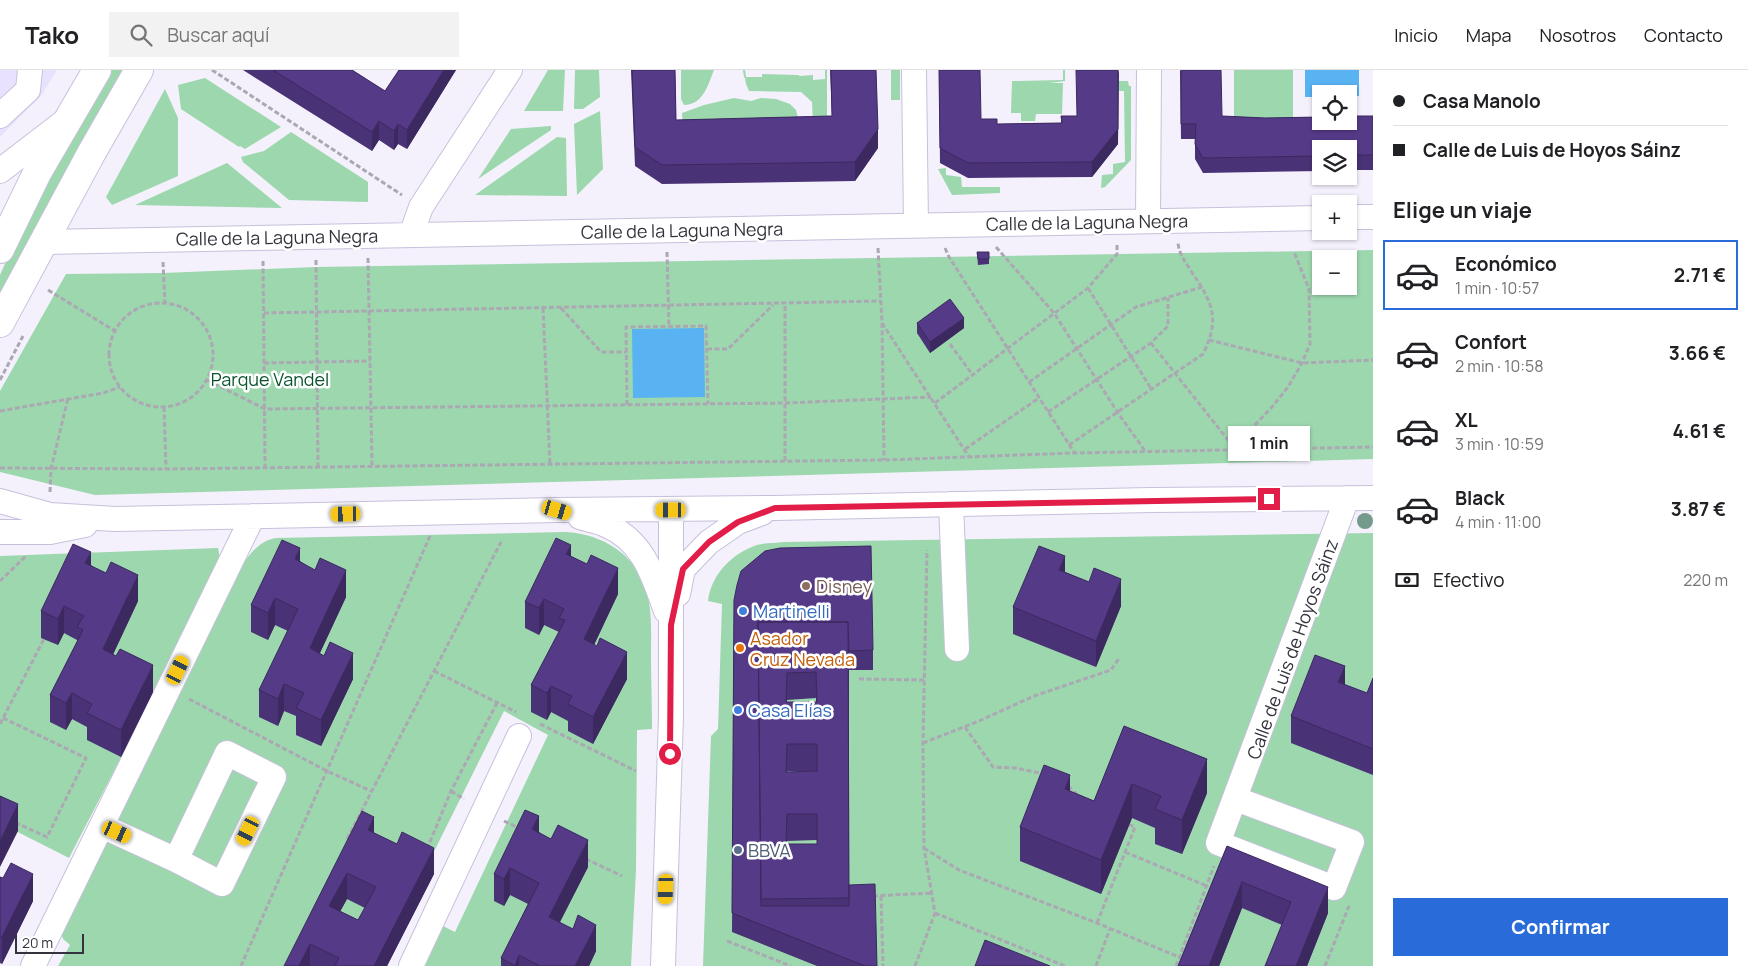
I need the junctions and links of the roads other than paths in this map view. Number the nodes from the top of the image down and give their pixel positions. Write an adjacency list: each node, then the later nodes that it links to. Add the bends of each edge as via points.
1 (30, 70): 7 (street, via 28,90)
2 (97, 70): 8 (main road)
3 (139, 70): 16 (main road)
4 (510, 70): 15 (street, via 421,207)
5 (914, 70): 14 (street)
6 (1149, 70): 13 (street)
7 (0, 116)
8 (70, 117): 9 (street); 17 (main road, via 37,173)
9 (0, 172)
10 (1357, 217): 11 (street)
11 (1373, 217)
12 (1312, 218): 13 (street, Calle de la Laguna Negra)
13 (1148, 221): 14 (street, Calle de la Laguna Negra)
14 (916, 226): 15 (street, Calle de la Laguna Negra)
15 (411, 235): 16 (street, Calle de la Laguna Negra)
16 (43, 242): 18 (main road)
17 (0, 249)
18 (0, 323)
19 (1347, 498): 20 (street); 22 (street); 32 (street, Calle de Luis de Hoyos Sáinz)
20 (1373, 498)
21 (0, 501): 27 (street, via 50,514)
22 (951, 504): 23 (street); 30 (street)
23 (775, 508): 25 (street); 29 (street, via 738,522 709,542 683,569)
24 (557, 510): 25 (street); 26 (street); 29 (street, via 606,525 634,543 651,572)
25 (671, 510): 29 (street)
26 (253, 516): 27 (street); 33 (street)
27 (115, 519): 28 (street, via 50,532)
28 (0, 532)
29 (671, 625): 37 (street)
30 (957, 649)
31 (525, 724): 36 (street)
32 (1236, 800): 32 (street, Calle de Luis de Hoyos Sáinz, via 1218,843 1334,888 1352,842)
33 (102, 826): 34 (street); 35 (street)
34 (176, 860): 34 (street, via 227,753 274,777 222,884)
35 (33, 966)
36 (411, 966)
37 (663, 966)

